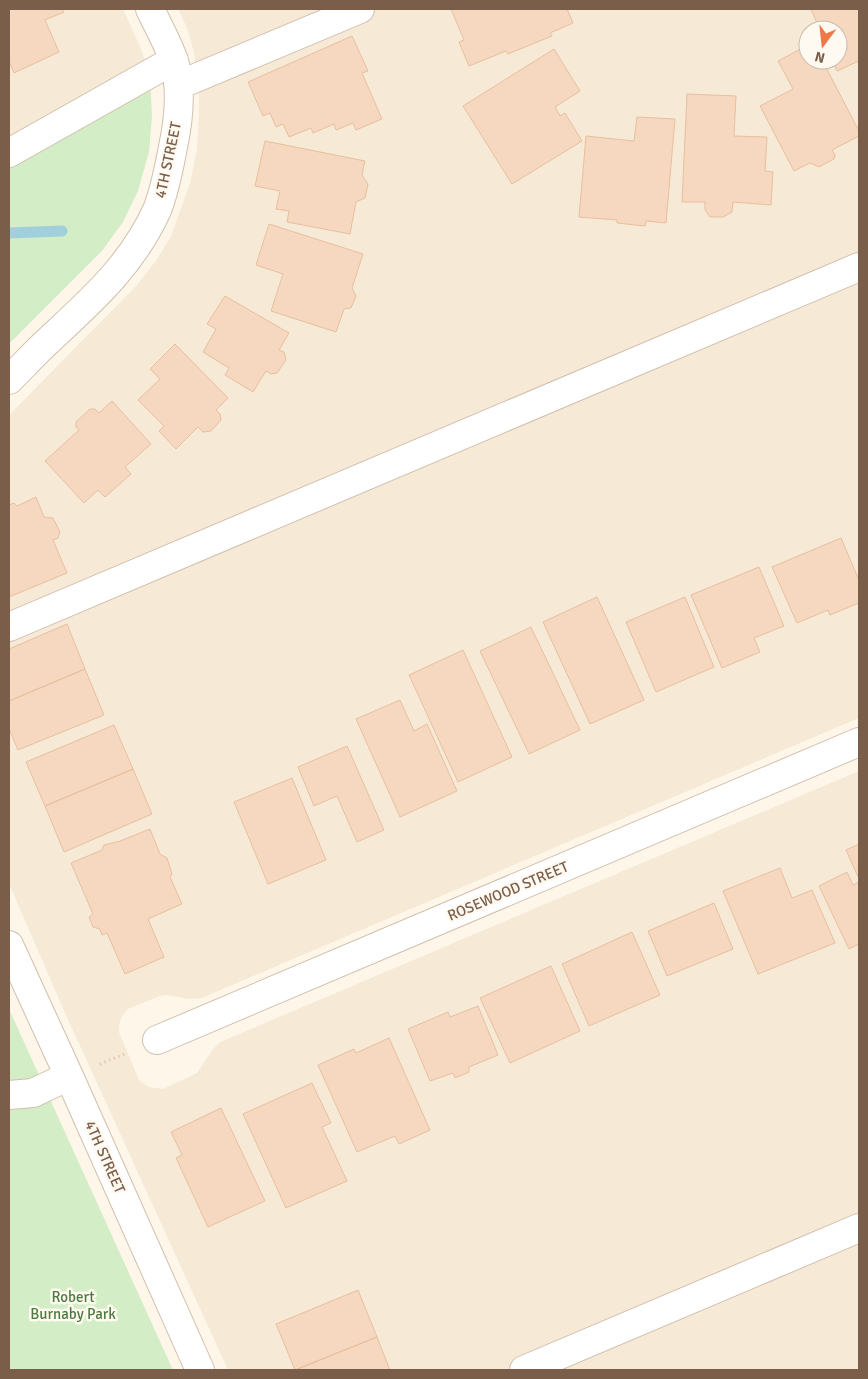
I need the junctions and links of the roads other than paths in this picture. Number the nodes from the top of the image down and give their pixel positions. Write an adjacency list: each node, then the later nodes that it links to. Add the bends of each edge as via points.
1 (150, 9): 3 (street, 4TH STREET)
2 (360, 9): 3 (street)
3 (176, 72): 4 (street); 6 (street, 4TH STREET, via 177,121 167,178 158,208 142,239 125,265 98,295)
4 (9, 154)
5 (859, 267): 7 (street)
6 (9, 380)
7 (9, 627)
8 (859, 742): 10 (street, ROSEWOOD STREET)
9 (9, 945): 11 (street, 4TH STREET)
10 (158, 1040)
11 (69, 1076): 12 (street, via 33,1093); 14 (street, 4TH STREET)
12 (9, 1096)
13 (859, 1228): 15 (street)
14 (200, 1370)
15 (524, 1370)

